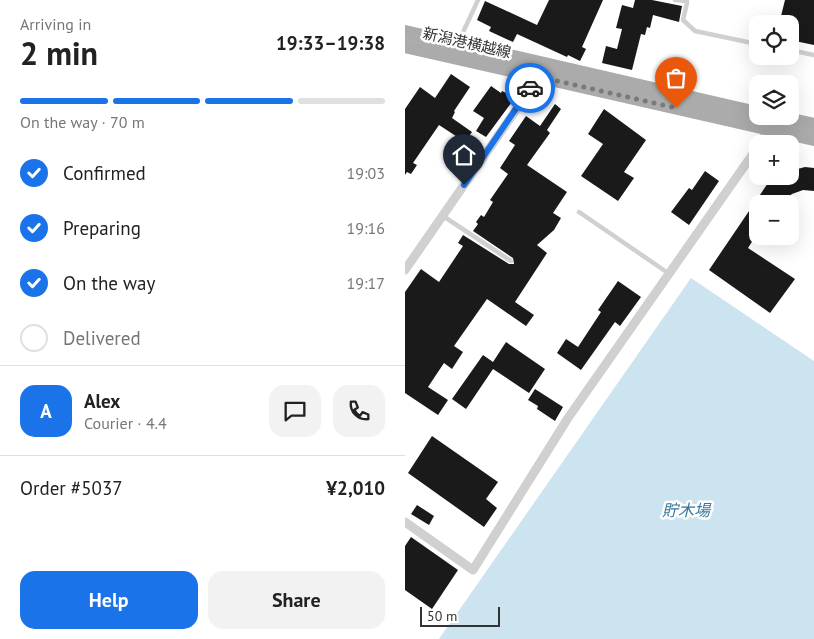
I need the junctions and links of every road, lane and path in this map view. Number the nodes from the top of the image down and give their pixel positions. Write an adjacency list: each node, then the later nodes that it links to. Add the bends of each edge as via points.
1 (478, 0): 6 (lane)
2 (675, 0): 3 (lane)
3 (687, 1): 5 (lane, via 683,20 695,31)
4 (405, 32): 6 (main road, 新潟港横越線)
5 (749, 42)
6 (458, 44): 10 (main road, 新潟港横越線)
7 (405, 46): 10 (main road, 新潟港横越線)
8 (799, 52): 9 (lane)
9 (814, 55)
10 (538, 70): 11 (main road, 新潟港横越線); 12 (main road, 新潟港横越線); 19 (street, via 527,94)
11 (749, 111)
12 (749, 119)
13 (799, 122): 15 (main road)
14 (773, 125): 16 (main road, 新潟港横越線)
15 (814, 125)
16 (814, 139)
17 (749, 159): 22 (street)
18 (579, 212): 22 (lane)
19 (443, 216): 20 (lane); 21 (street)
20 (511, 261)
21 (405, 270)
22 (668, 273): 23 (street, via 568,418 473,570)
23 (405, 522)

